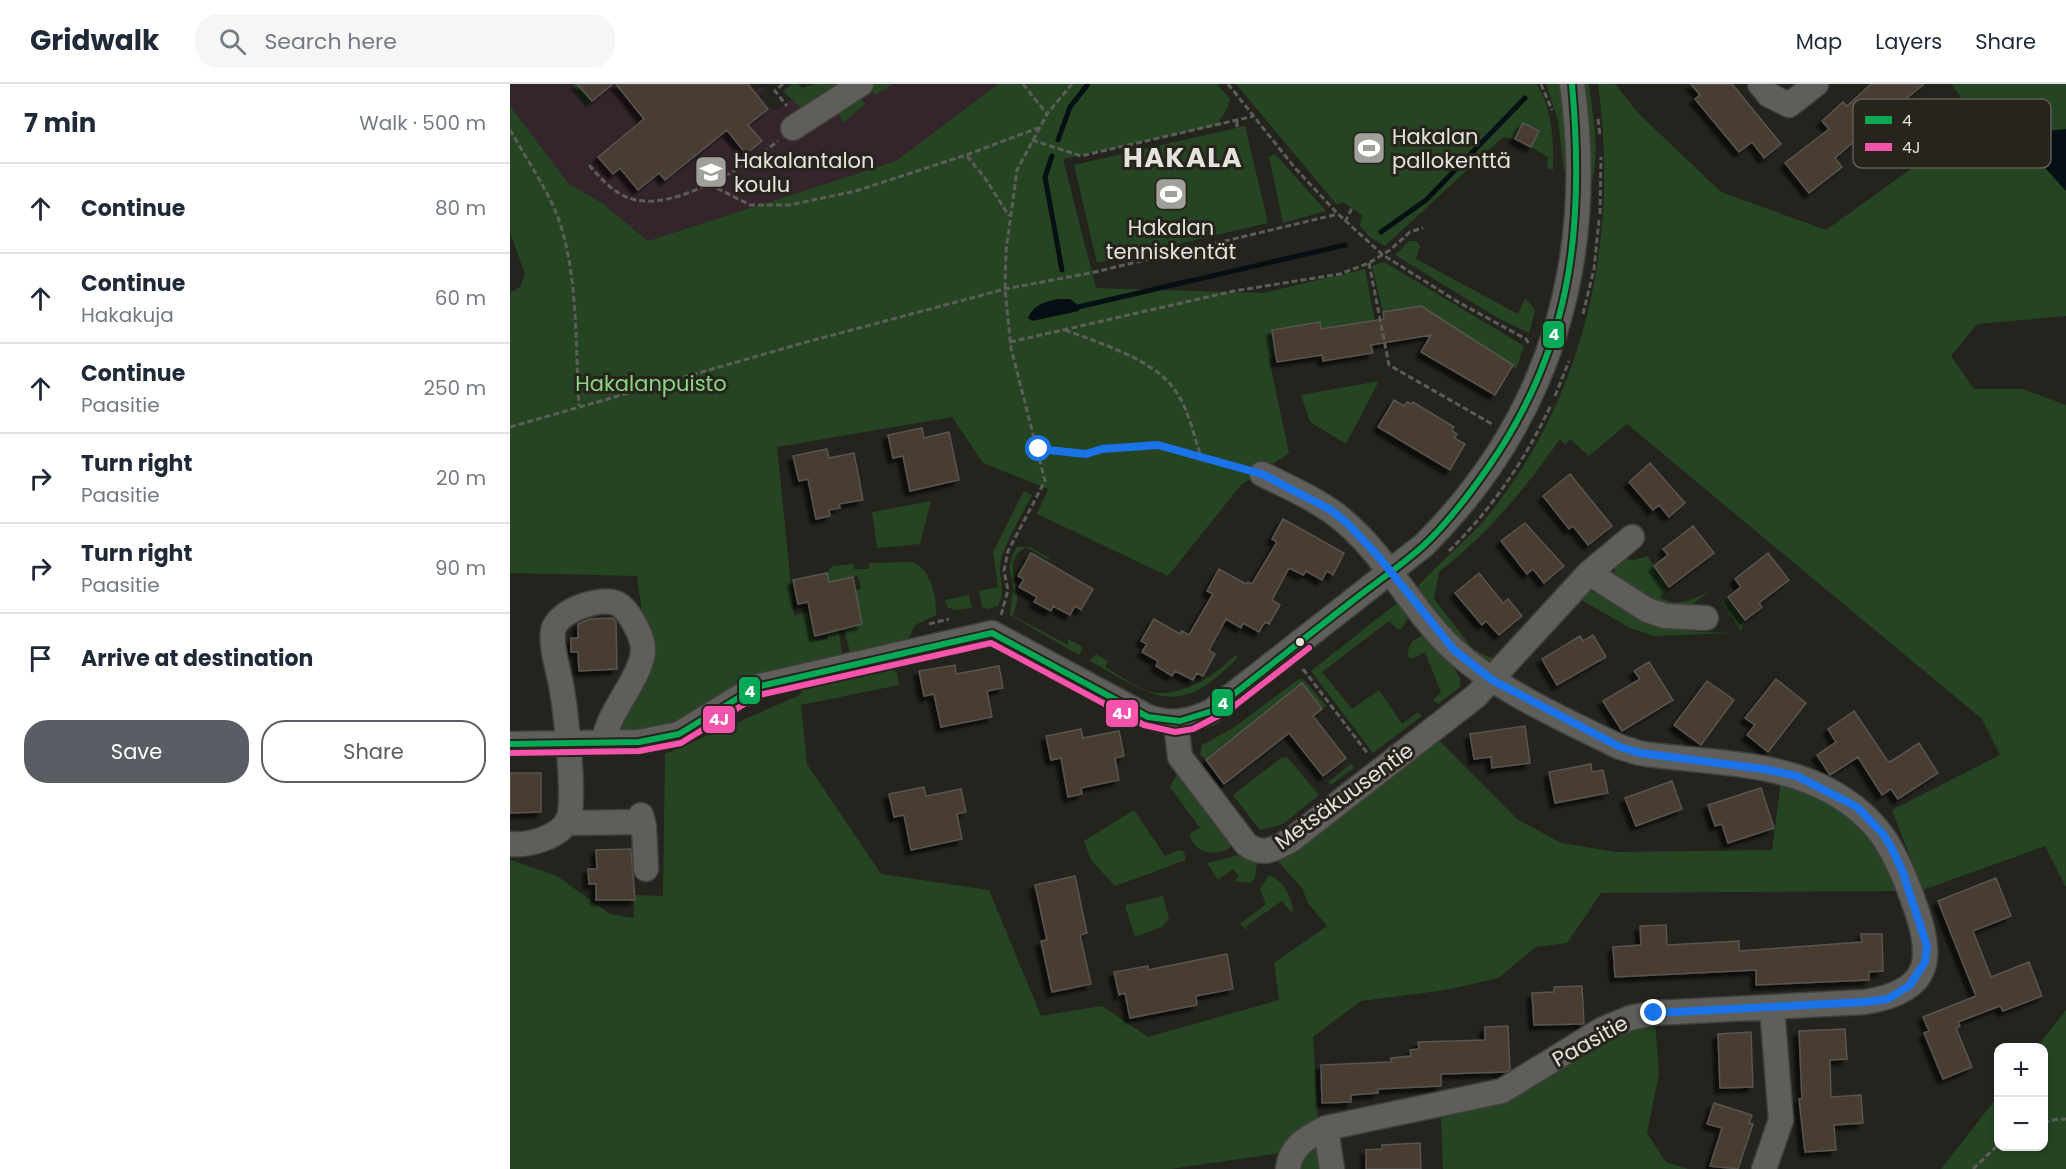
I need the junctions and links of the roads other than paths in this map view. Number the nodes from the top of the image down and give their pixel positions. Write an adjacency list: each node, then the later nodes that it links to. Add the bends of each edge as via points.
1 (861, 84): 5 (street)
2 (1572, 84): 8 (street, via 1578,146 1576,222 1564,300 1548,352 1516,423 1482,480 1453,516)
3 (1760, 84): 4 (street, via 1769,95 1790,105)
4 (1816, 84)
5 (793, 128)
6 (1262, 474): 8 (street, Paasitie, via 1331,510)
7 (1632, 537): 9 (street, Metsäkuusentie)
8 (1391, 573): 11 (street, Paasitie, via 1454,650); 12 (street, via 1212,711)
9 (1589, 573): 10 (street, via 1647,610 1665,616); 11 (street, Metsäkuusentie)
10 (1706, 618)
11 (1492, 680): 12 (street, Metsäkuusentie, via 1291,840 1267,851 1258,852 1246,844 1180,757); 19 (street, Paasitie, via 1602,738 1640,753 1797,776 1857,807 1883,834 1902,870 1924,931 1927,946 1920,972 1910,985 1888,999)
12 (1176, 723): 13 (street, via 1148,717 992,633 756,687 679,734 639,742)
13 (604, 742): 14 (street); 14 (street, via 608,723 643,658 642,642 626,611 617,603 607,602 563,614 553,629)
14 (567, 743): 15 (street); 16 (street, via 570,793)
15 (510, 744)
16 (566, 823): 17 (street, via 559,832 535,841); 18 (street, via 642,819)
17 (510, 844)
18 (646, 869)
19 (1772, 1007): 20 (street, Paasitie, via 1654,1013 1630,1018 1604,1029 1502,1091); 23 (street, via 1781,1120)
20 (1326, 1128): 21 (street, Paasitie, via 1295,1149); 22 (street)
21 (1288, 1169)
22 (1332, 1169)
23 (1764, 1169)

